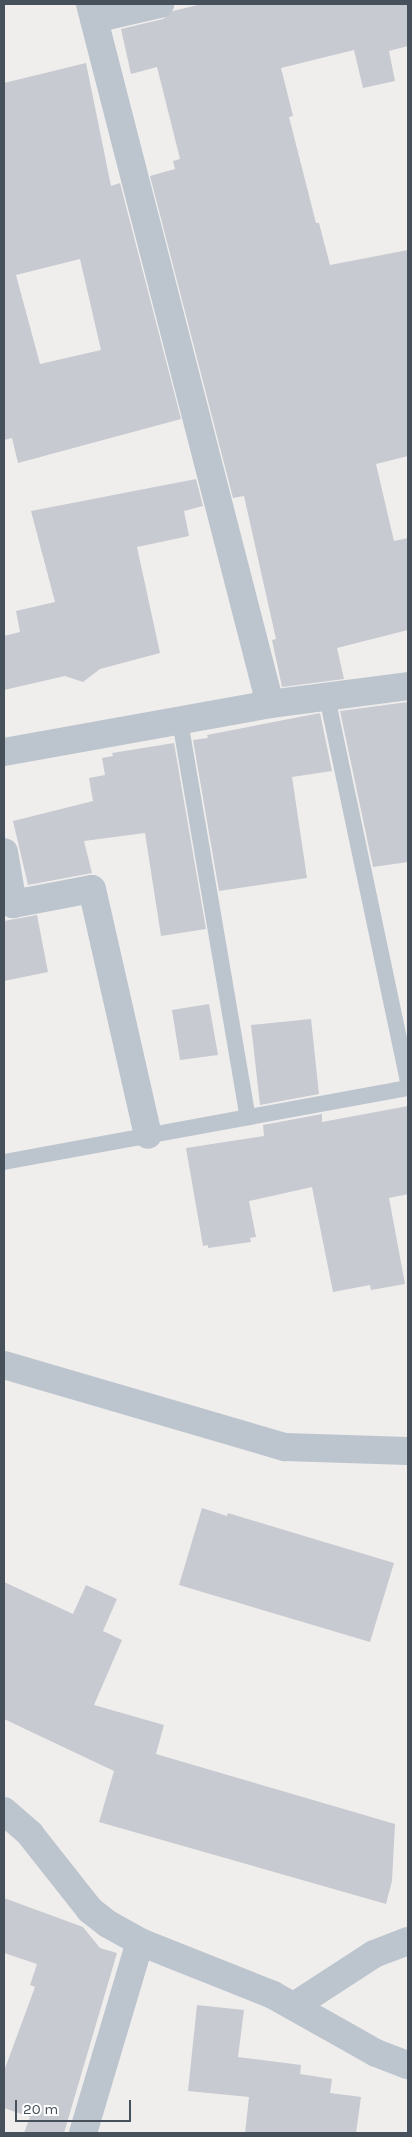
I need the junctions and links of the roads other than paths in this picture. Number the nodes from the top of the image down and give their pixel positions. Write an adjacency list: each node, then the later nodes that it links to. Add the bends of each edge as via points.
1 (160, 4): 2 (street)
2 (92, 11): 5 (street)
3 (408, 686): 4 (street)
4 (327, 697): 5 (street); 9 (lane)
5 (270, 704): 6 (street)
6 (180, 721): 7 (street); 11 (lane)
7 (4, 752)
8 (4, 852): 12 (street, via 13,904 92,889)
9 (408, 1082)
10 (408, 1088): 11 (lane)
11 (248, 1117): 12 (lane)
12 (148, 1135): 13 (lane)
13 (4, 1162)
14 (4, 1366): 15 (street, via 285,1447)
15 (408, 1451)
16 (4, 1811): 18 (street, via 30,1834 90,1910)
17 (408, 1941): 19 (street, via 374,1954)
18 (140, 1942): 19 (street); 21 (street)
19 (294, 2006): 20 (street, via 376,2053)
20 (408, 2065)
21 (83, 2133)

